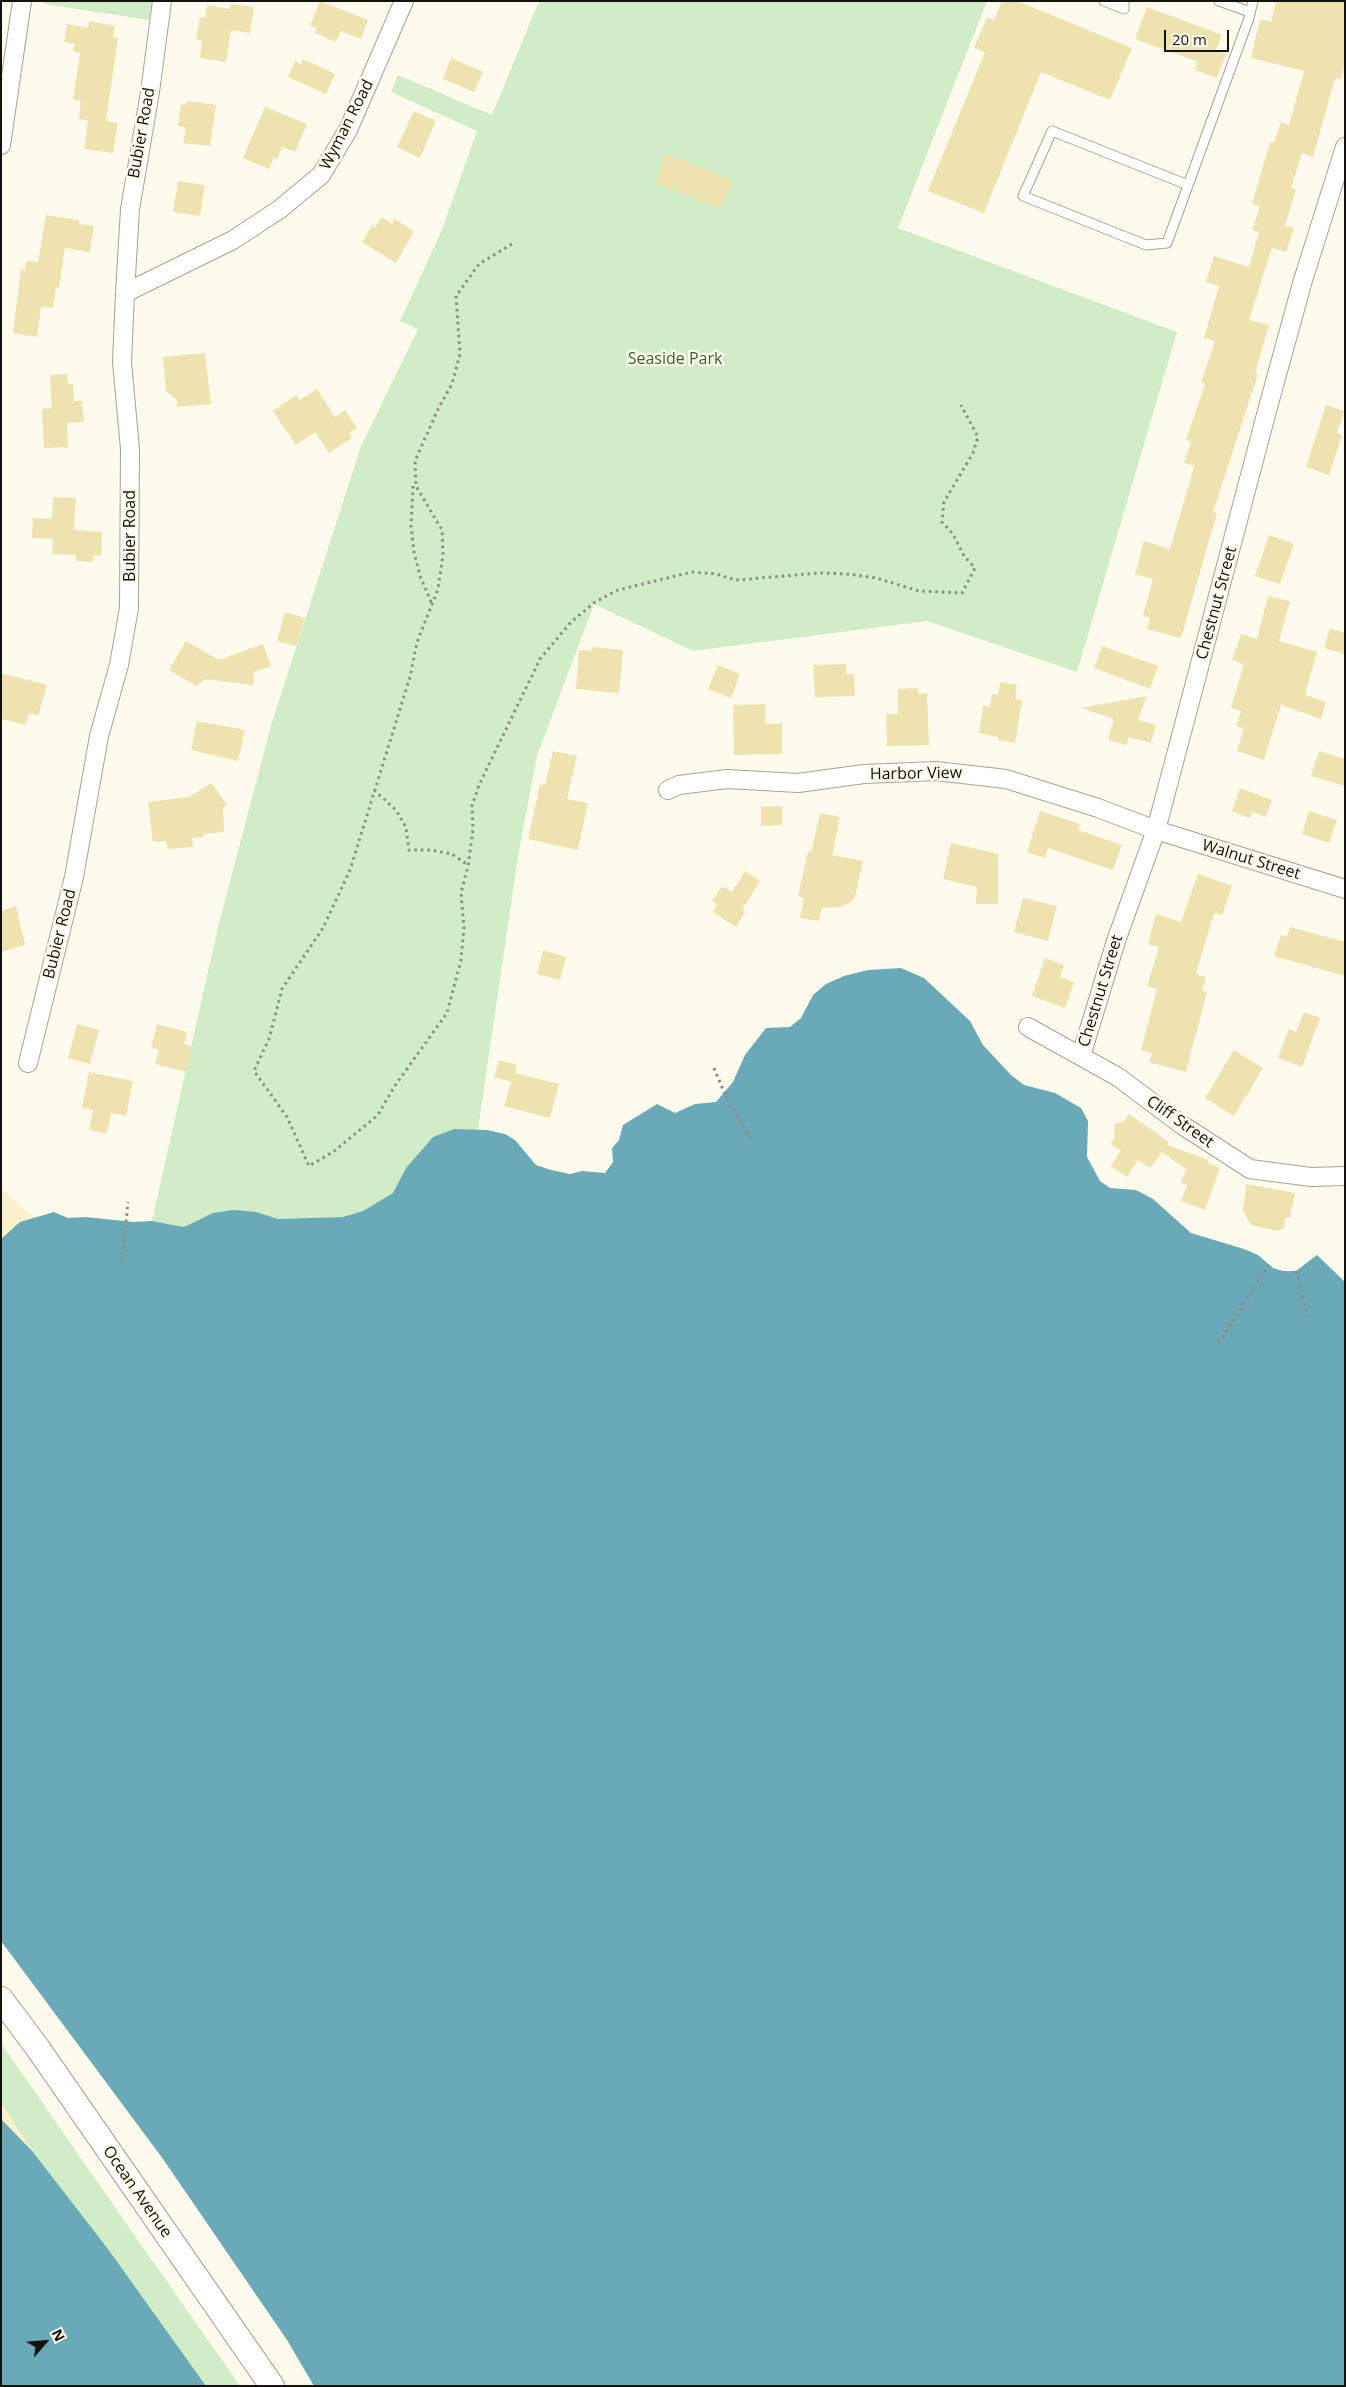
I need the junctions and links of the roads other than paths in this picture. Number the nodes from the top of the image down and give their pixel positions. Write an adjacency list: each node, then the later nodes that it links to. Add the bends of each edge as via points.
1 (22, 1): 9 (street)
2 (162, 1): 12 (street, Bubier Road, via 130,209)
3 (404, 1): 12 (street, Wyman Road, via 348,130 321,175 280,209 234,240)
4 (1104, 1): 5 (lane, via 1124,9)
5 (1124, 1)
6 (1219, 1): 8 (lane)
7 (1253, 1): 8 (lane)
8 (1250, 12): 11 (lane)
9 (1, 144)
10 (1345, 147): 14 (street, Chestnut Street, via 1285,346)
11 (1188, 185): 11 (lane, via 1167,242 1146,246 1023,196 1052,130)
12 (125, 293): 18 (street, Bubier Road, via 122,362 130,449 129,608 119,665 99,736 74,878)
13 (668, 790): 14 (street, Harbor View, via 679,785 727,779 798,783 900,772 965,773 1006,779)
14 (1156, 830): 15 (street, Walnut Street); 17 (street, Chestnut Street, via 1116,941)
15 (1345, 889)
16 (1028, 1028): 17 (street, Cliff Street)
17 (1081, 1056): 19 (street, Cliff Street, via 1118,1077 1182,1125 1250,1169 1311,1177)
18 (28, 1063)
19 (1345, 1176)
20 (1, 1999): 21 (main road, Ocean Avenue)
21 (272, 2386)

